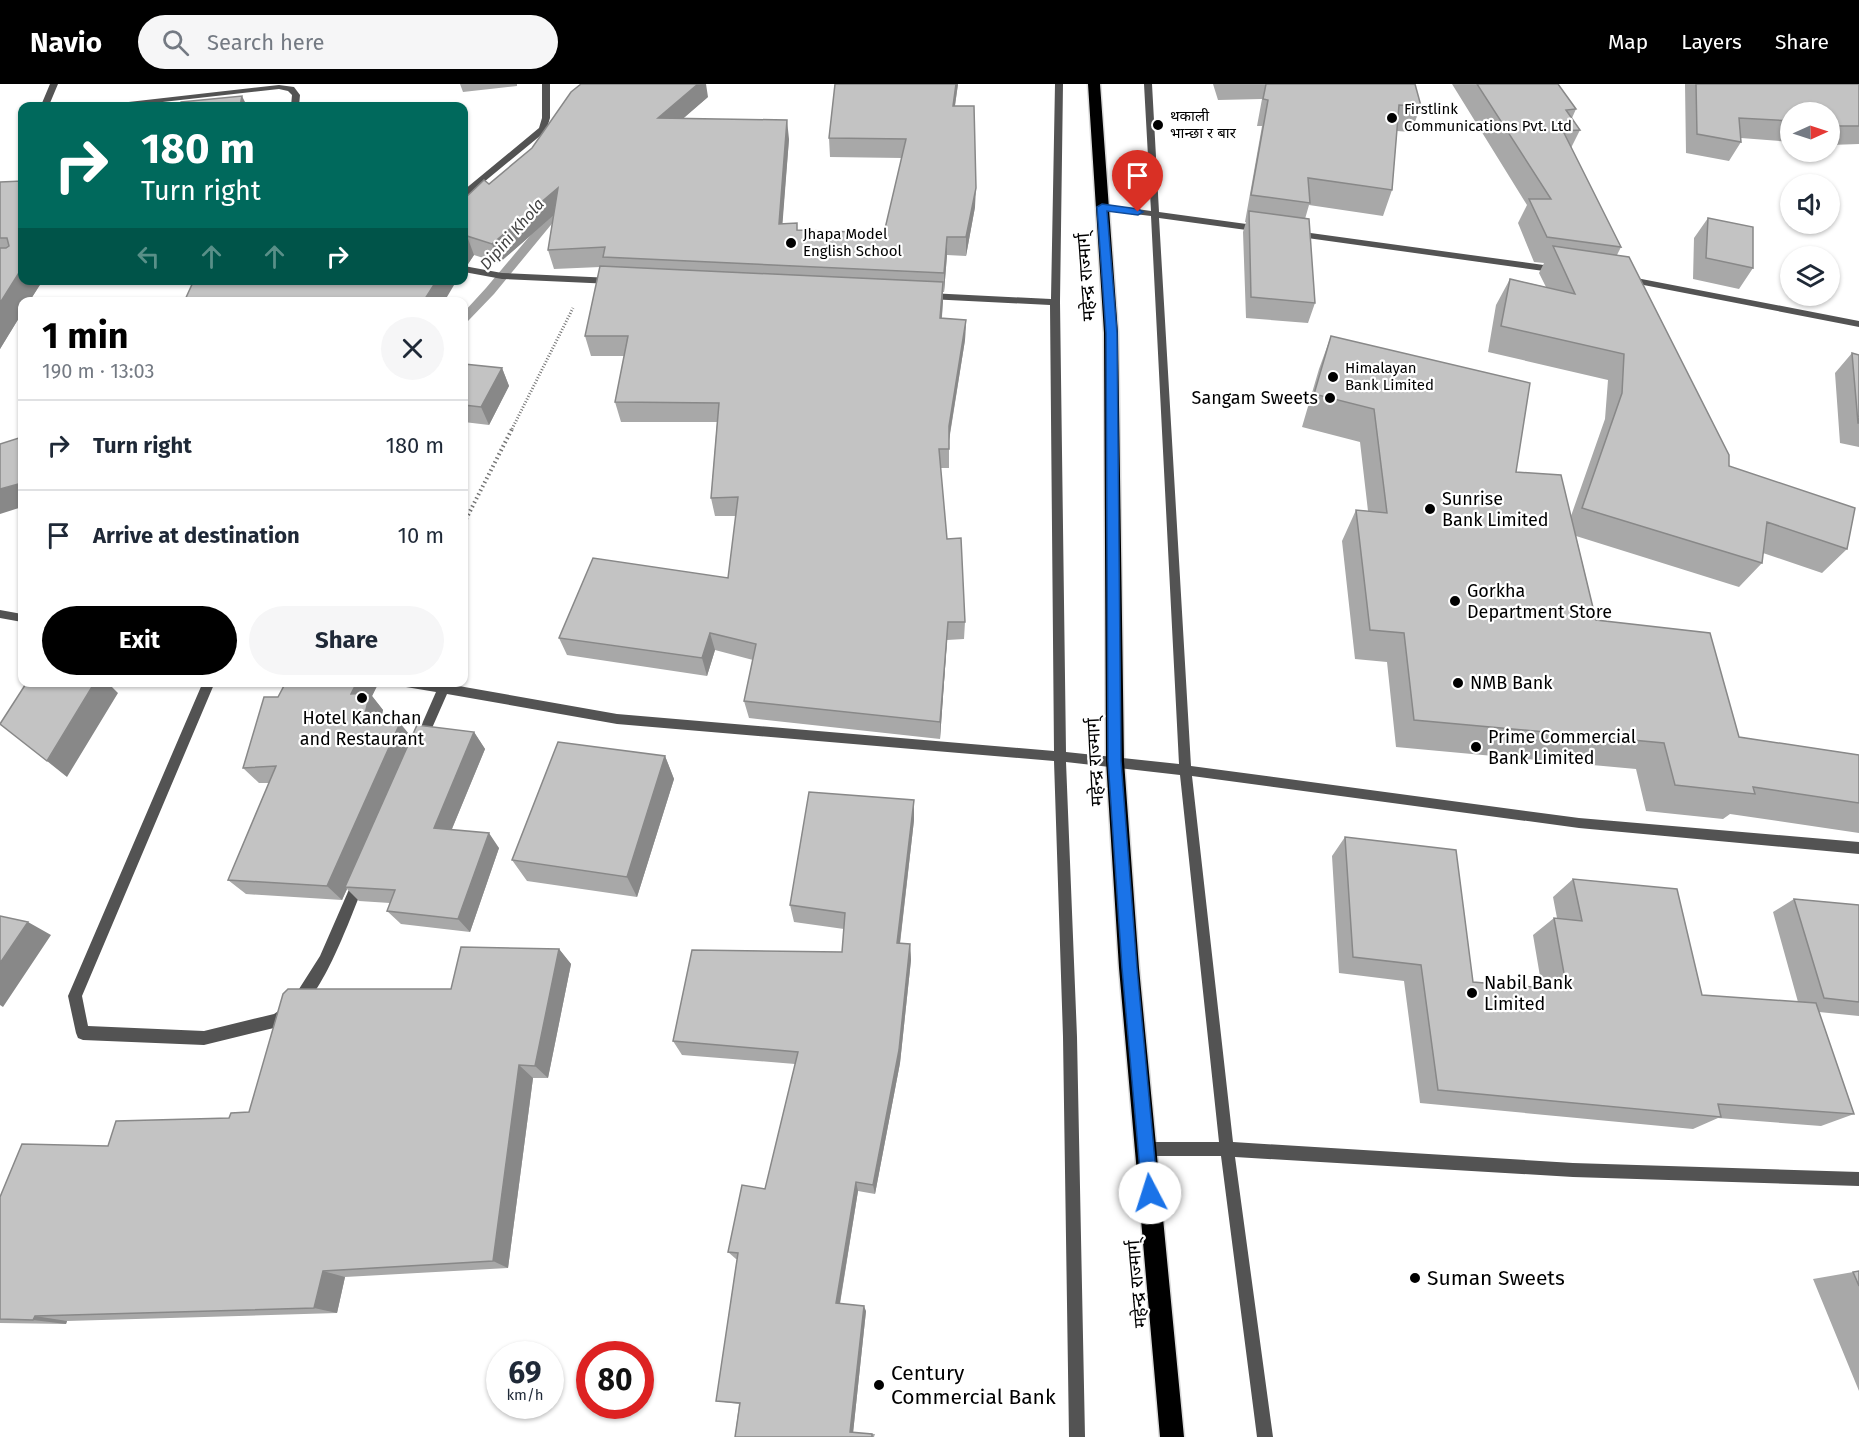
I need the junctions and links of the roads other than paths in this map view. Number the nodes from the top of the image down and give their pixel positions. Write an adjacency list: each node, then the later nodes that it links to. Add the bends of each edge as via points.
1 (54, 84): 6 (street)
2 (546, 84): 9 (street, via 543,129)
3 (1059, 84): 19 (street)
4 (1094, 84): 10 (highway, महेन्द्र राज्मार्ग्)
5 (1148, 84): 11 (street)
6 (48, 102)
7 (146, 102): 8 (street, via 279,87 291,89)
8 (295, 102)
9 (468, 191)
10 (1102, 207): 11 (street); 28 (highway, महेन्द्र राज्मार्ग्, via 1111,333)
11 (1156, 215): 12 (street); 29 (street)
12 (1274, 231)
13 (1286, 233): 15 (street)
14 (468, 270): 17 (street, via 502,276)
15 (1567, 271)
16 (1614, 278): 20 (street)
17 (622, 282)
18 (914, 295): 19 (street)
19 (1054, 302): 27 (street)
20 (1859, 324)
21 (0, 614): 22 (street)
22 (18, 617)
23 (207, 687): 31 (street, via 75,996 83,1033 204,1038 278,1020 308,991)
24 (437, 687): 25 (street)
25 (443, 688): 26 (street); 27 (street, via 617,719)
26 (415, 754)
27 (1060, 756): 28 (street); 35 (street, via 1071,1049)
28 (1115, 761): 29 (street); 32 (highway, महेन्द्र राज्मार्ग्)
29 (1185, 769): 30 (street, via 1579,823); 33 (street)
30 (1859, 848)
31 (362, 875)
32 (1146, 1149): 33 (street); 36 (highway, महेन्द्र राज्मार्ग्)
33 (1227, 1149): 34 (street, via 1573,1170); 37 (street)
34 (1859, 1179)
35 (1077, 1437)
36 (1172, 1437)
37 (1265, 1437)

